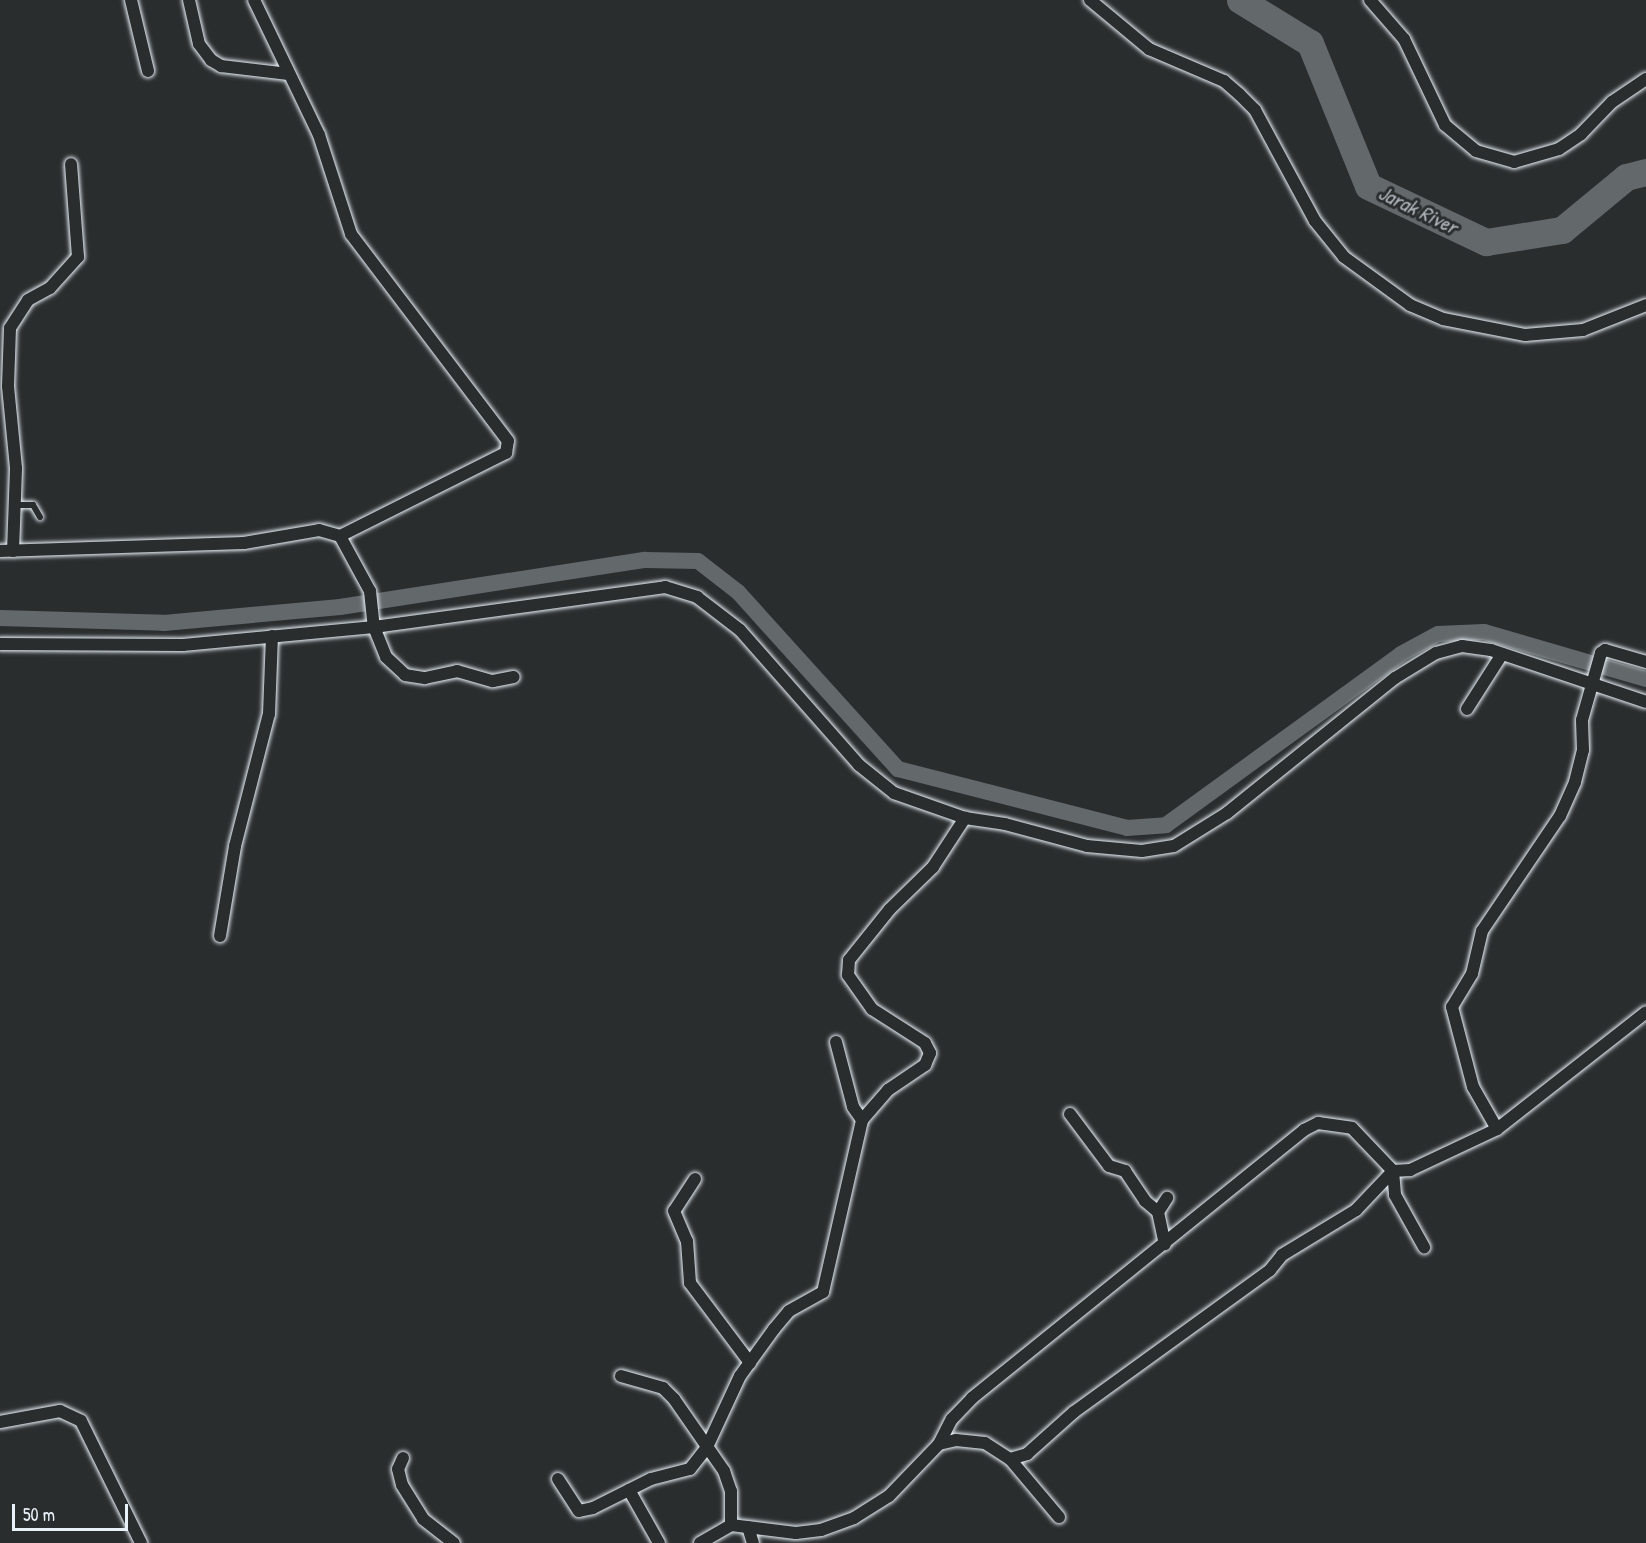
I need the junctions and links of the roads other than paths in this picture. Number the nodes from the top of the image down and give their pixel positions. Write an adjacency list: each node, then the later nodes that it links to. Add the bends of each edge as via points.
1 (131, 0): 6 (street)
2 (189, 0): 7 (street, via 199,44 211,60 221,66)
3 (254, 0): 7 (street)
4 (1090, 0): 10 (street, via 1149,49 1224,81 1239,93 1260,117 1315,221 1344,257 1410,305 1443,319 1525,335 1583,330)
5 (1370, 0): 8 (street, via 1404,39 1452,132 1476,150 1514,162 1559,149 1581,134 1612,102)
6 (148, 71)
7 (289, 74): 13 (street, via 319,135 351,234 509,446 507,453)
8 (1646, 79)
9 (71, 164): 11 (street, via 78,257 50,288 28,300 10,328 8,386)
10 (1646, 305)
11 (15, 505): 12 (lane, via 33,505); 14 (street)
12 (40, 517)
13 (340, 536): 14 (street, via 319,530 244,543); 15 (street, via 370,591)
14 (6, 551)
15 (374, 625): 16 (street); 20 (street, via 386,657 405,675 425,678 457,671 494,681); 24 (street, via 665,588 697,597 740,630 878,782 926,807)
16 (272, 636): 17 (street, via 183,645); 25 (street, via 269,714 235,846)
17 (0, 644)
18 (1502, 654): 21 (street); 23 (street); 24 (street, via 1462,646 1436,653 1395,678 1227,813 1174,846 1142,852 1087,846 1005,824)
19 (1646, 662): 21 (street, via 1605,650)
20 (514, 677)
21 (1592, 684): 22 (street); 30 (street, via 1582,720 1583,750 1560,816 1482,931 1472,974 1452,1007 1473,1087)
22 (1646, 702)
23 (1467, 709)
24 (965, 818): 29 (street, via 933,867 890,909 849,960 848,975 872,1009 925,1043 930,1053 926,1065 888,1090)
25 (220, 936)
26 (1646, 1012): 30 (street)
27 (836, 1041): 29 (street, via 853,1107)
28 (1070, 1114): 34 (street, via 1109,1166 1125,1171 1144,1201)
29 (862, 1120): 37 (street, via 823,1292 789,1311)
30 (1497, 1129): 31 (street, via 1410,1170)
31 (1393, 1171): 35 (street, via 1352,1128 1318,1124 1304,1130); 36 (street, via 1395,1195); 43 (street, via 1356,1210 1282,1255 1270,1270 1074,1412 1027,1454)
32 (695, 1179): 37 (street, via 674,1211 687,1241 690,1283)
33 (1167, 1198): 34 (street)
34 (1158, 1212): 35 (street)
35 (1165, 1244): 40 (street, via 972,1398 952,1419)
36 (1425, 1247)
37 (750, 1363): 41 (street, via 717,1420)
38 (621, 1376): 41 (street, via 663,1388)
39 (0, 1422): 49 (street, via 60,1411 81,1421)
40 (939, 1444): 43 (street, via 956,1440 985,1443); 48 (street, via 888,1496 854,1518 821,1530 796,1533)
41 (707, 1447): 45 (street, via 690,1469 651,1479); 47 (street, via 724,1471 731,1491)
42 (403, 1458): 50 (street, via 398,1469 407,1494 423,1519)
43 (1010, 1459): 46 (street)
44 (558, 1479): 45 (street, via 579,1511)
45 (629, 1490): 51 (street)
46 (1059, 1517)
47 (731, 1525): 48 (street); 52 (street)
48 (748, 1527): 53 (street)
49 (141, 1543)
50 (454, 1543)
51 (659, 1543)
52 (700, 1543)
53 (753, 1543)

